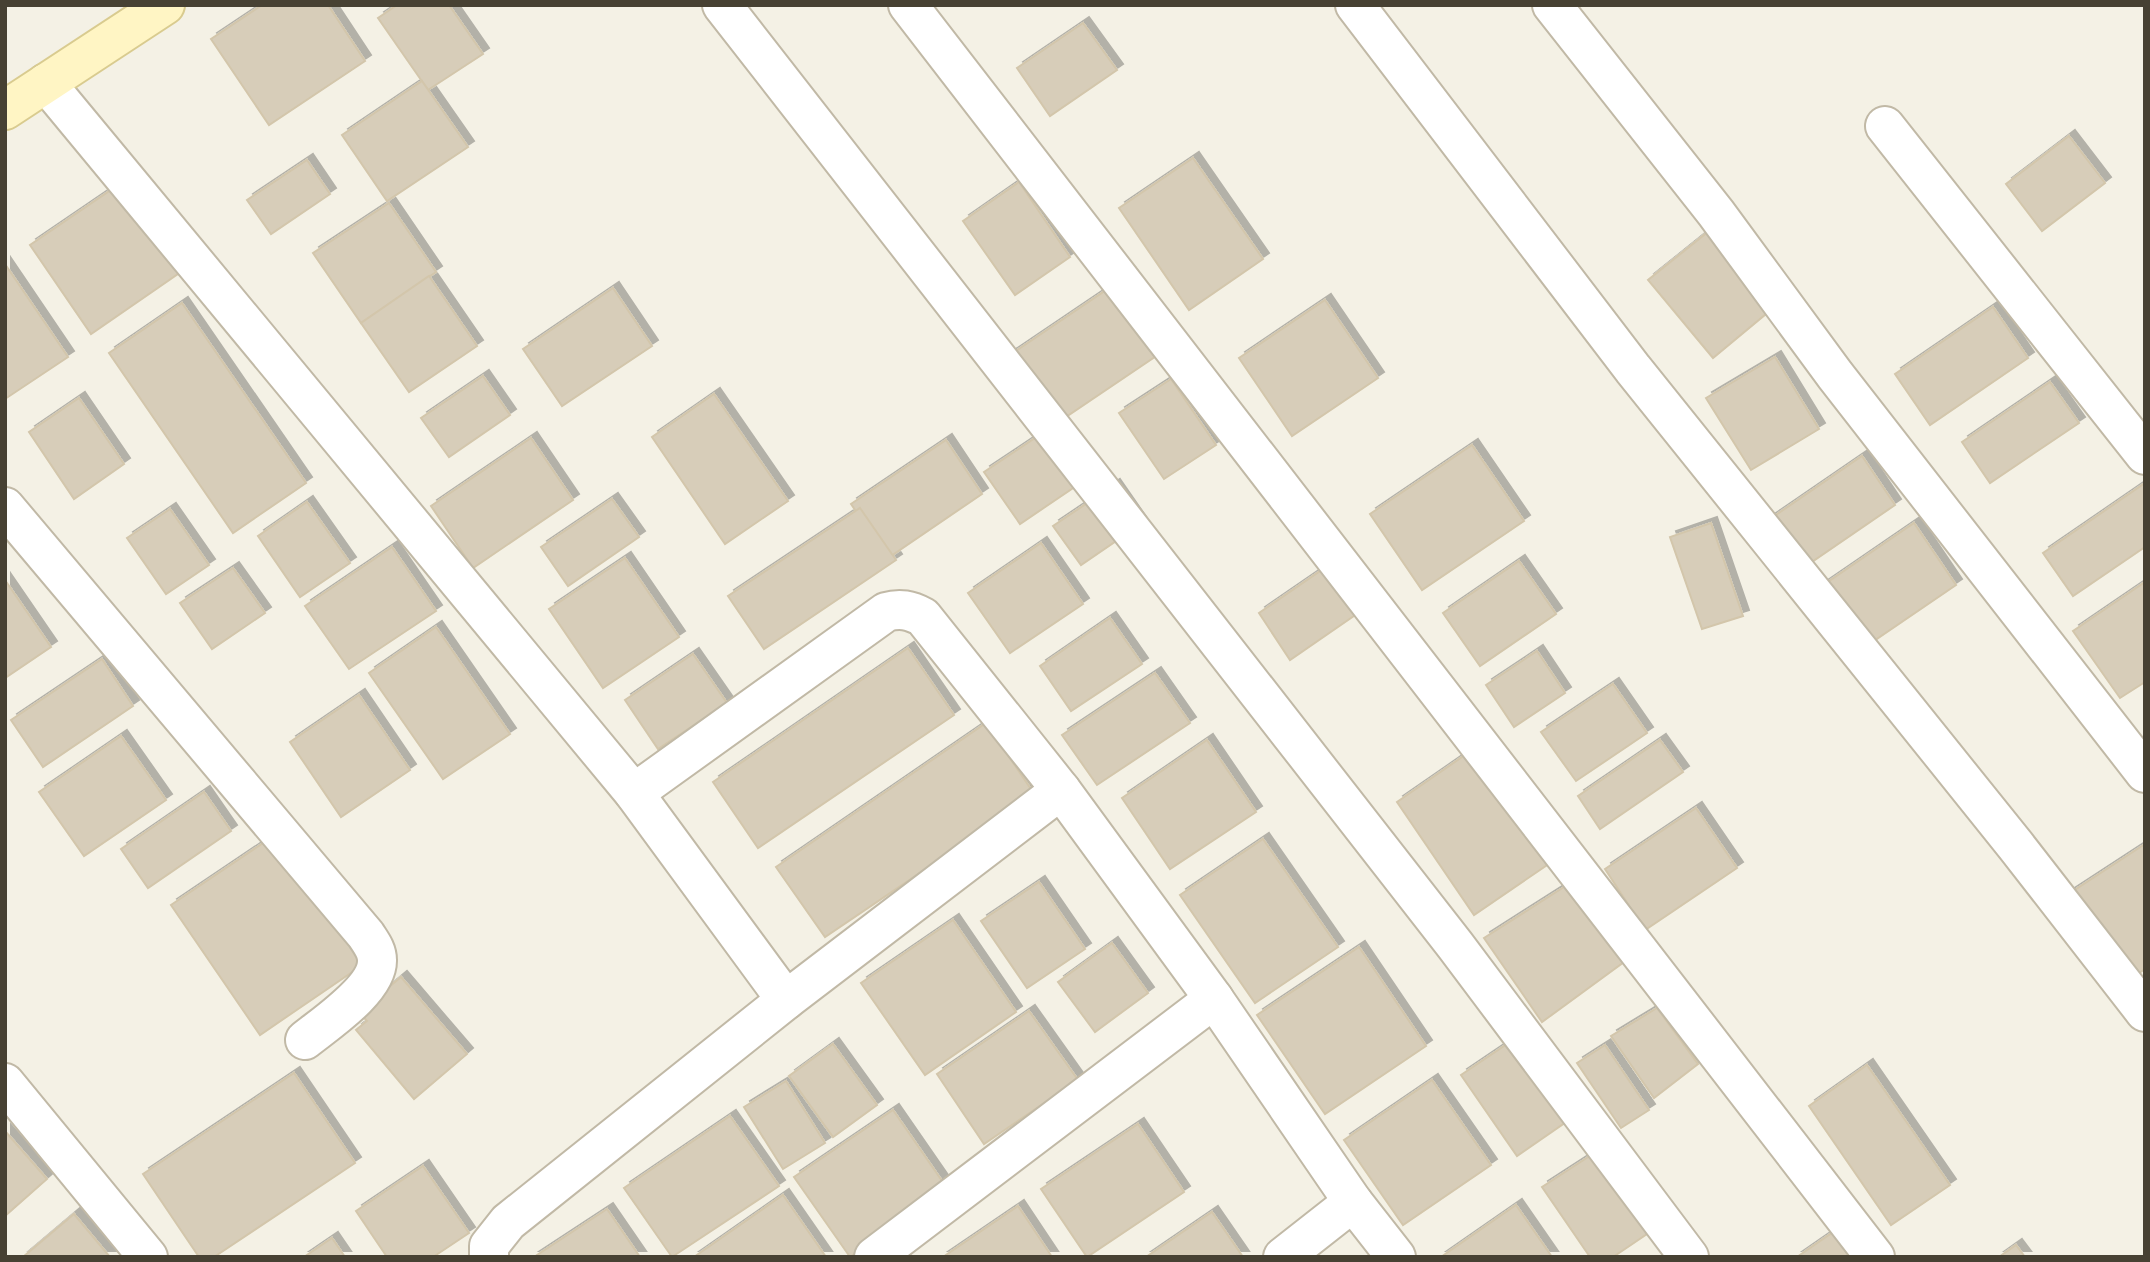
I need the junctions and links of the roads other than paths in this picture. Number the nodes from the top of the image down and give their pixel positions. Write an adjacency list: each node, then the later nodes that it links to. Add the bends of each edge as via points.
1 (165, 5): 6 (main road)
2 (722, 5): 25 (street, via 1455,945)
3 (908, 5): 26 (street)
4 (1355, 5): 16 (street, via 1633,369)
5 (1552, 5): 11 (street)
6 (46, 83): 7 (main road); 13 (street)
7 (5, 110)
8 (1885, 127): 9 (street)
9 (2145, 455)
10 (5, 507): 17 (street, via 375,949 377,969 361,993)
11 (2145, 773)
12 (1061, 790): 13 (street, via 933,628 912,611 897,609 886,612); 14 (street); 15 (street)
13 (634, 793): 15 (street)
14 (1214, 999): 19 (street); 22 (street)
15 (786, 1000): 21 (street, via 508,1222 489,1246)
16 (2145, 1012)
17 (305, 1040)
18 (5, 1083): 20 (street)
19 (1353, 1202): 23 (street); 24 (street)
20 (148, 1257)
21 (489, 1257)
22 (874, 1257)
23 (1283, 1257)
24 (1396, 1257)
25 (1689, 1257)
26 (1875, 1257)

